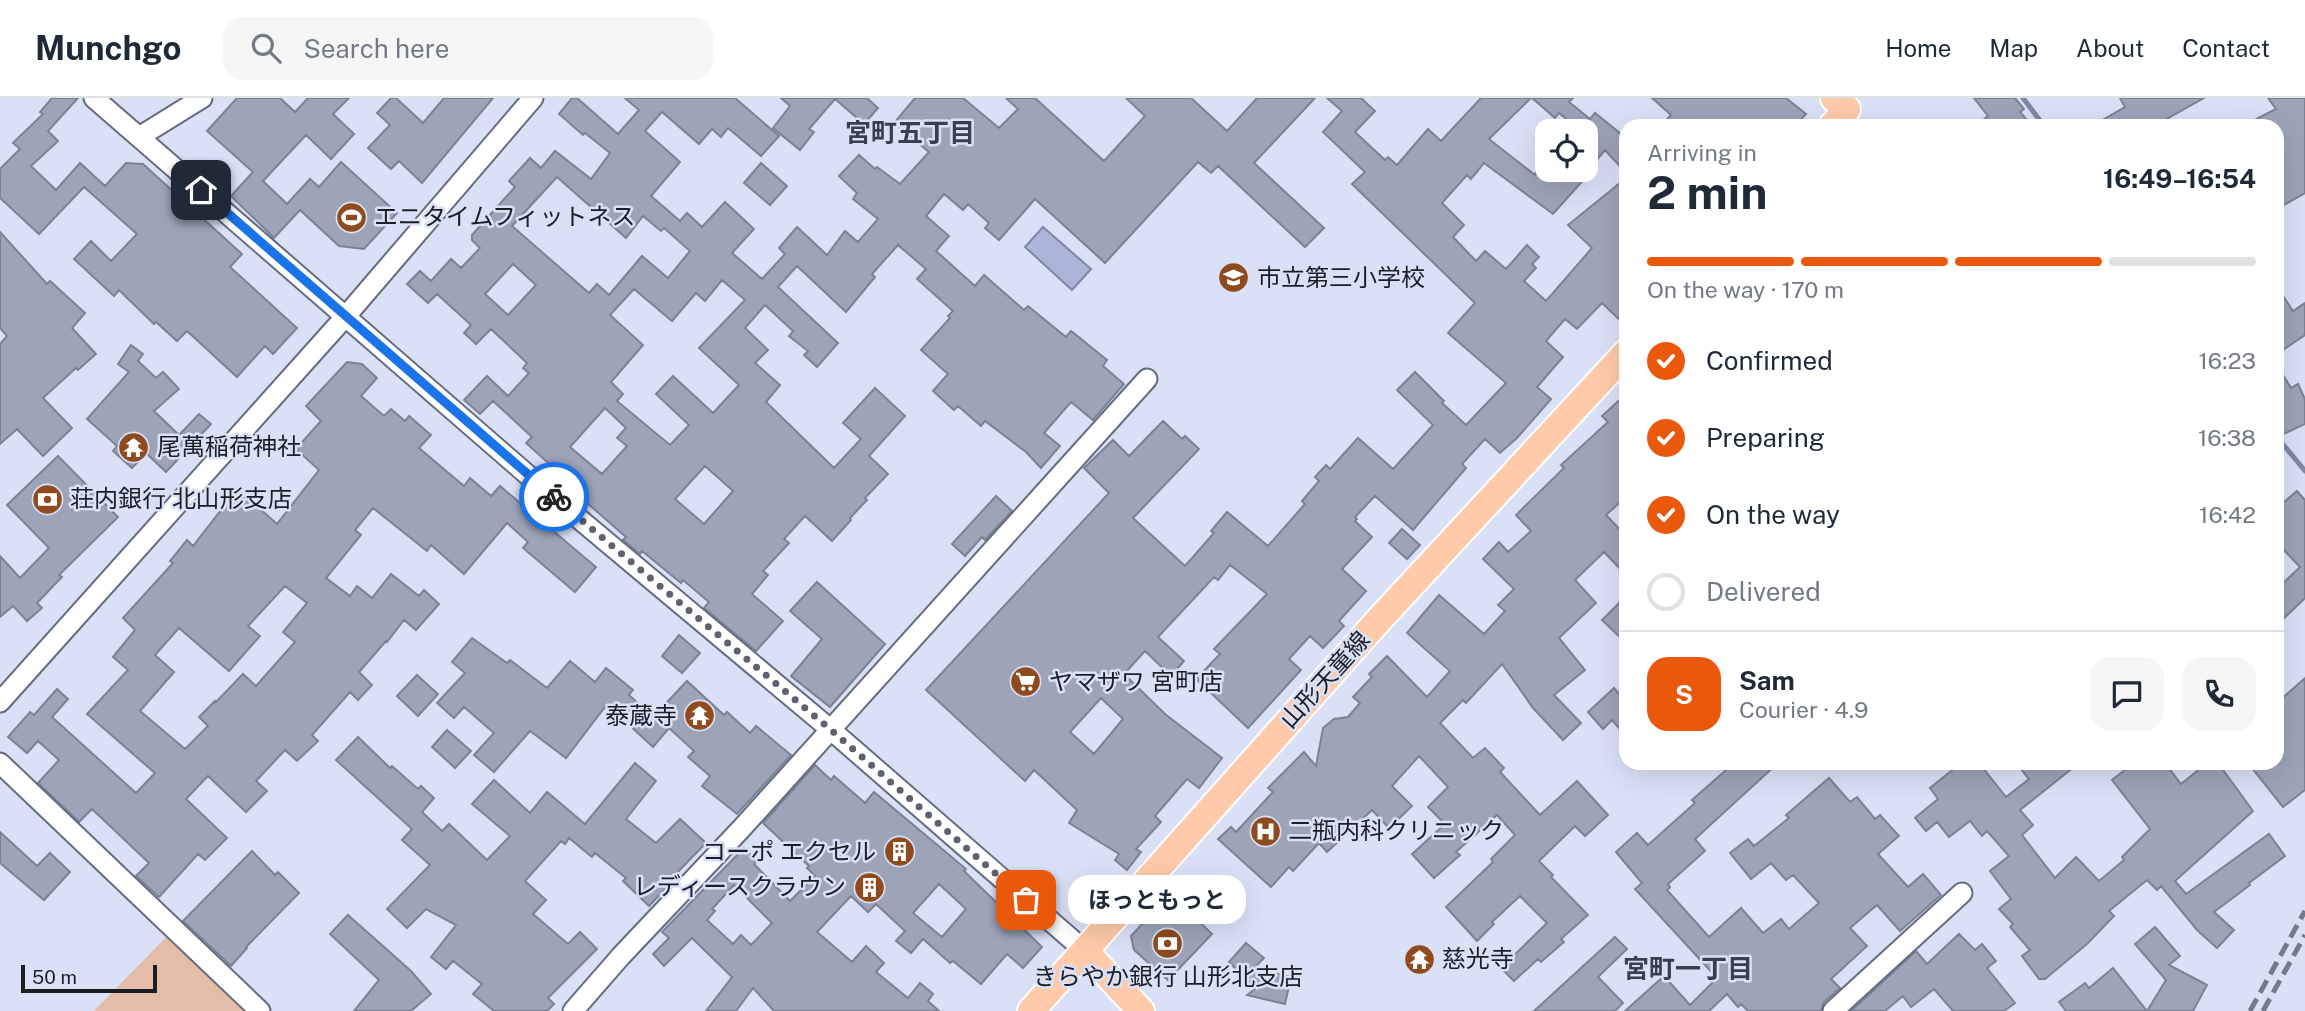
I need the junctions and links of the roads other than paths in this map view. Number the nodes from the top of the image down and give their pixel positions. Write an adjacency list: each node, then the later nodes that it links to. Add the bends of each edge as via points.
1 (94, 98): 4 (street)
2 (202, 98): 4 (street)
3 (534, 98): 5 (street)
4 (139, 137): 5 (street)
5 (346, 316): 8 (street); 9 (street)
6 (1619, 361): 12 (main road, 山形天童線, via 1378,621)
7 (1147, 379): 9 (street)
8 (0, 702)
9 (830, 729): 12 (street); 14 (street)
10 (0, 762): 13 (street)
11 (1962, 893): 17 (street)
12 (1085, 951): 15 (main road, 山形天童線); 16 (main road)
13 (260, 1011)
14 (573, 1011)
15 (1031, 1011)
16 (1141, 1011)
17 (1833, 1011)

